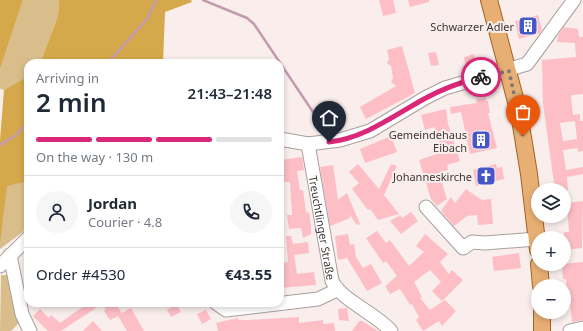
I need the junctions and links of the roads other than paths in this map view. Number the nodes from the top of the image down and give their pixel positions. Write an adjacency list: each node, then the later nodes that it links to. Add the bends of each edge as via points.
1 (489, 0): 3 (main road)
2 (574, 0): 3 (street, via 530,62)
3 (509, 71): 5 (street, via 445,88 370,131 340,140); 7 (main road, via 526,148)
4 (284, 140): 5 (street)
5 (308, 144): 12 (street, Treuchtlinger Straße, via 332,281)
6 (426, 207): 9 (street, via 463,248 472,242)
7 (536, 231)
8 (24, 242): 10 (street)
9 (531, 244)
10 (10, 255): 11 (street); 18 (street, via 22,314)
11 (0, 266)
12 (336, 290): 13 (street, via 318,299); 19 (street, Treuchtlinger Straße, via 365,309)
13 (284, 303)
14 (222, 307): 15 (street, via 226,310)
15 (251, 307)
16 (542, 319): 20 (main road)
17 (583, 328): 21 (street)
18 (29, 331)
19 (391, 331)
20 (542, 331)
21 (570, 331)

